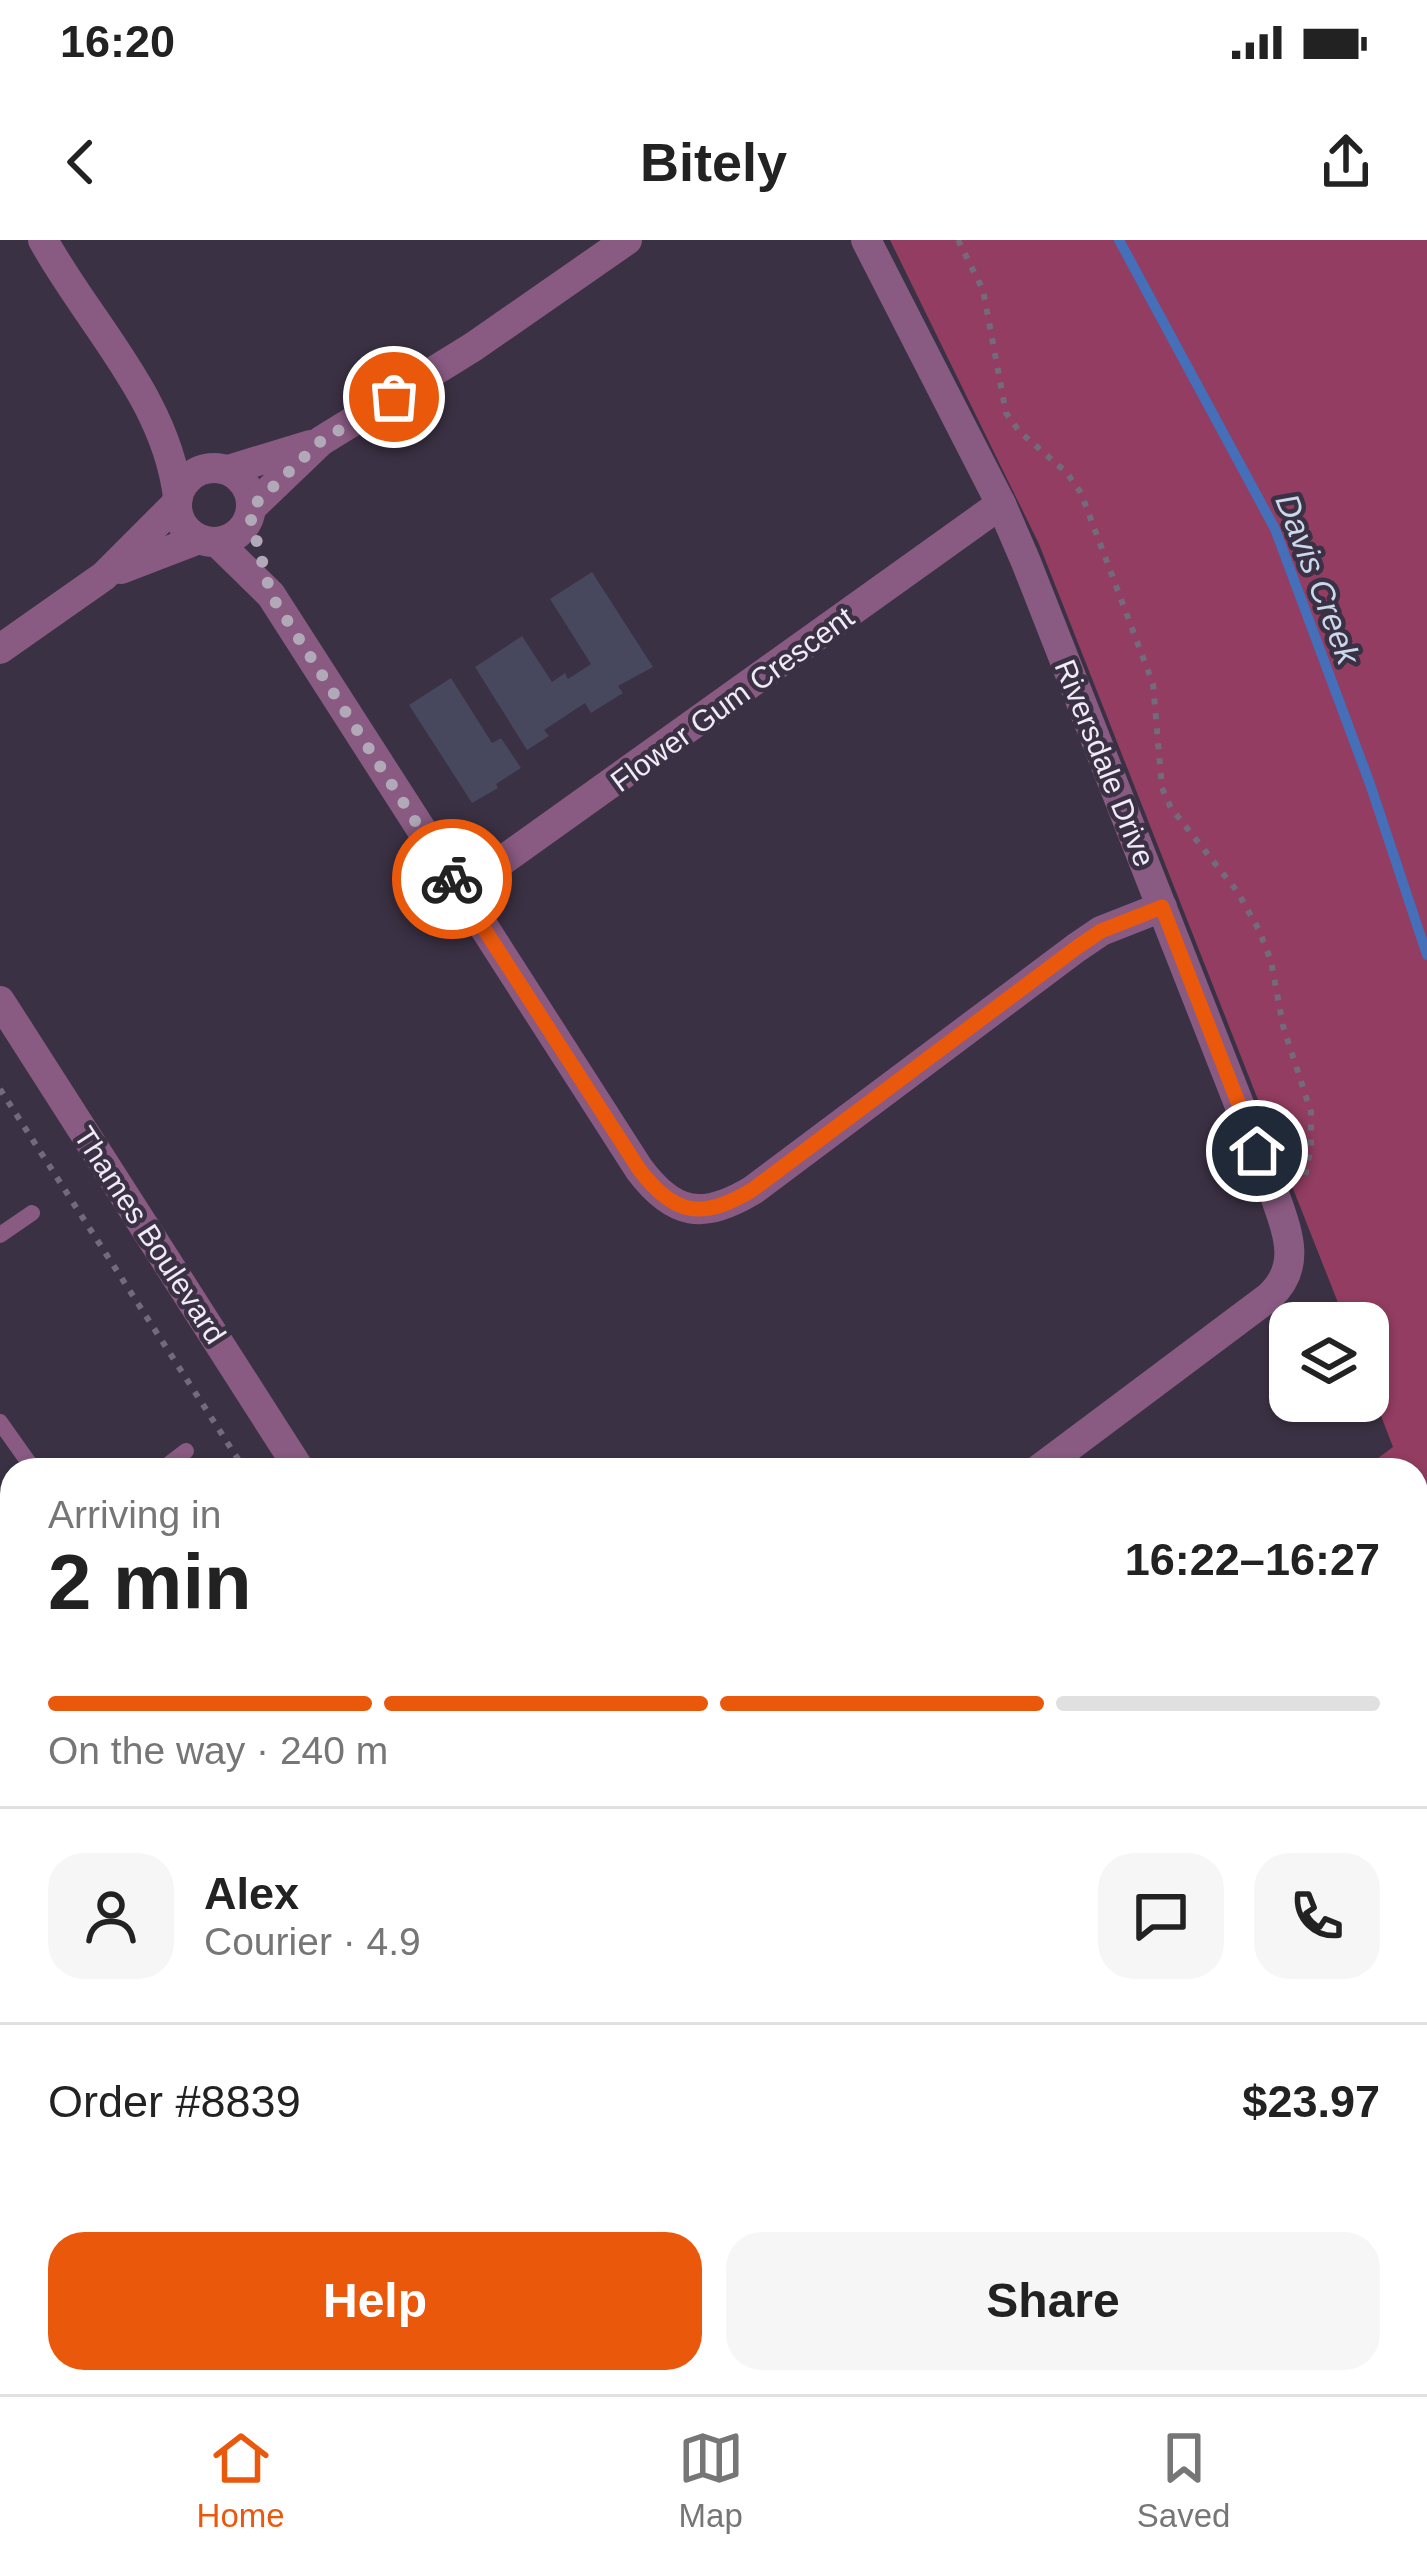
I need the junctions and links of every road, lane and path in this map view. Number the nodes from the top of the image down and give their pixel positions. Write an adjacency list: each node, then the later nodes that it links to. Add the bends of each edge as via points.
1 (43, 240): 5 (street)
2 (627, 240): 6 (street)
3 (866, 240): 9 (street, Riversdale Drive)
4 (958, 240): 19 (path, via 983,290 1006,412 1081,493 1153,684 1162,788 1237,891 1271,961 1311,1112 1305,1177)
5 (153, 411): 7 (street); 8 (street, via 175,466)
6 (321, 441): 7 (street); 10 (street)
7 (225, 470): 8 (street, via 196,473); 10 (street, via 247,487)
8 (178, 500): 11 (street, via 184,526); 12 (street)
9 (1001, 504): 15 (street, Flower Gum Crescent); 16 (street, Riversdale Drive)
10 (250, 512): 11 (street, via 238,534); 13 (street)
11 (208, 540): 12 (street); 13 (street)
12 (104, 576): 14 (street)
13 (271, 595): 15 (street)
14 (0, 649)
15 (460, 891): 16 (street, via 650,1184 672,1202 701,1210 752,1190 1101,931)
16 (1162, 907): 28 (street, Riversdale Drive, via 1292,1255 1269,1297)
17 (0, 1001): 27 (street, Thames Boulevard)
18 (0, 1089): 26 (path)
19 (1293, 1184)
20 (32, 1213): 21 (lane)
21 (0, 1235)
22 (0, 1422): 24 (lane)
23 (186, 1451): 25 (lane)
24 (26, 1458)
25 (177, 1458)
26 (237, 1458)
27 (292, 1458)
28 (1054, 1458)

